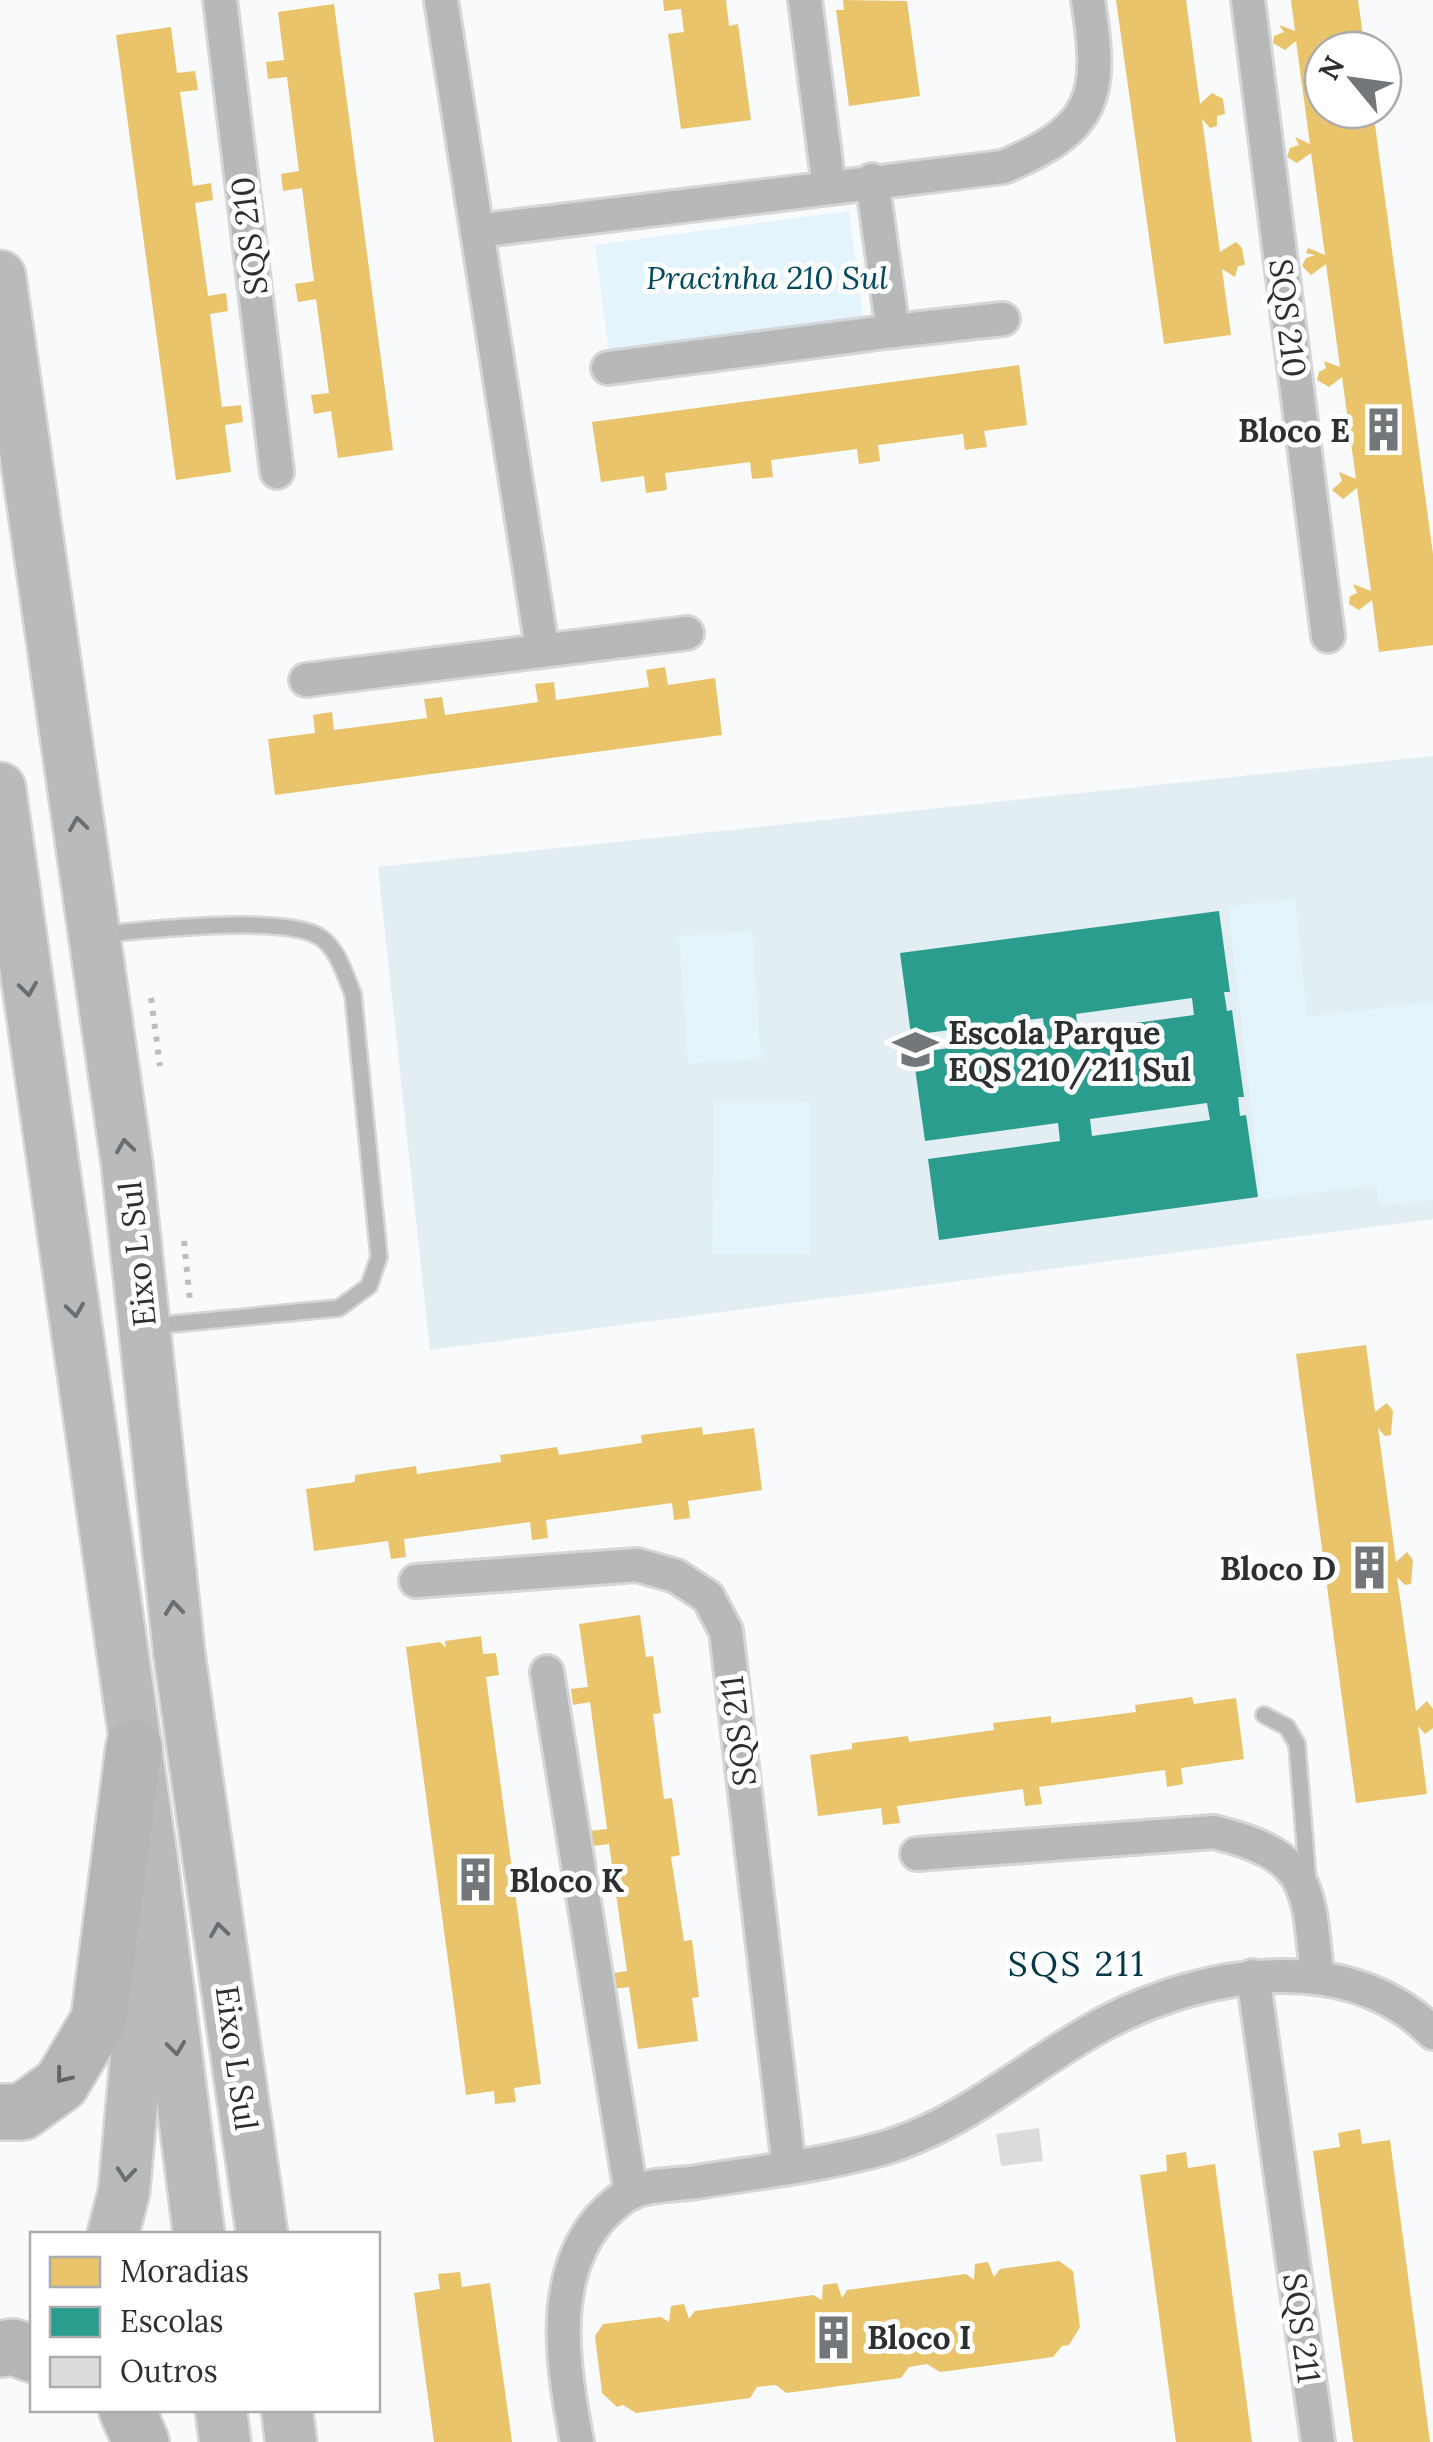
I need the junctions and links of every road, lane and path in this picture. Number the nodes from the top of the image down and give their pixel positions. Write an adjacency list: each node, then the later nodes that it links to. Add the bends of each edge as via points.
1 (220, 0): 13 (street, SQS 210)
2 (441, 0): 8 (street)
3 (805, 0): 7 (street)
4 (1088, 0): 6 (street, via 1096,55 1092,92 1078,122 1049,148 1003,167)
5 (1248, 0): 15 (street, SQS 210)
6 (872, 180): 7 (street); 11 (street)
7 (830, 187): 8 (street)
8 (477, 231): 16 (street)
9 (0, 276): 20 (main road, Eixo L Sul, one-way to 9)
10 (1002, 320): 11 (street)
11 (893, 331): 12 (street)
12 (608, 368)
13 (277, 472)
14 (686, 633): 16 (street)
15 (1328, 636)
16 (542, 648): 17 (street)
17 (306, 680)
18 (0, 788): 19 (main road, Eixo L Sul)
19 (9, 905): 28 (main road, Eixo L Sul, one-way to 28)
20 (94, 934): 24 (main road, Eixo L Sul, one-way to 20, via 128,1164); 24 (lane, via 288,926 320,936 341,963 352,994 379,1257 369,1286 339,1308)
21 (151, 998): 22 (path)
22 (160, 1066)
23 (184, 1240): 24 (path)
24 (168, 1325): 40 (main road, Eixo L Sul, one-way to 24, via 179,1652)
25 (416, 1582): 36 (street, SQS 211, via 637,1565 676,1576 708,1597 726,1631)
26 (548, 1672): 37 (street)
27 (1264, 1715): 31 (lane, via 1287,1727 1296,1744)
28 (134, 1747): 30 (main road, Eixo L Sul); 35 (highway, one-way to 35, via 98,2020 61,2084 22,2112)
29 (918, 1854): 31 (street, via 1214,1832 1254,1842 1283,1861)
30 (153, 1868): 38 (main road, one-way to 38, via 124,2192); 39 (main road, Eixo L Sul, one-way to 39)
31 (1308, 1891): 32 (street)
32 (1317, 1974): 33 (street); 34 (street, via 1367,1991)
33 (1252, 1976): 36 (street, via 1110,2020 968,2112 885,2148); 48 (street, SQS 211)
34 (1433, 2033)
35 (0, 2112)
36 (789, 2168): 37 (street)
37 (631, 2192): 47 (street, via 596,2222 572,2264 563,2320)
38 (113, 2232)
39 (199, 2232)
40 (262, 2232)
41 (128, 2412): 44 (highway)
42 (221, 2412): 45 (main road)
43 (287, 2412): 46 (main road)
44 (141, 2442)
45 (226, 2442)
46 (291, 2442)
47 (577, 2442)
48 (1318, 2442)

